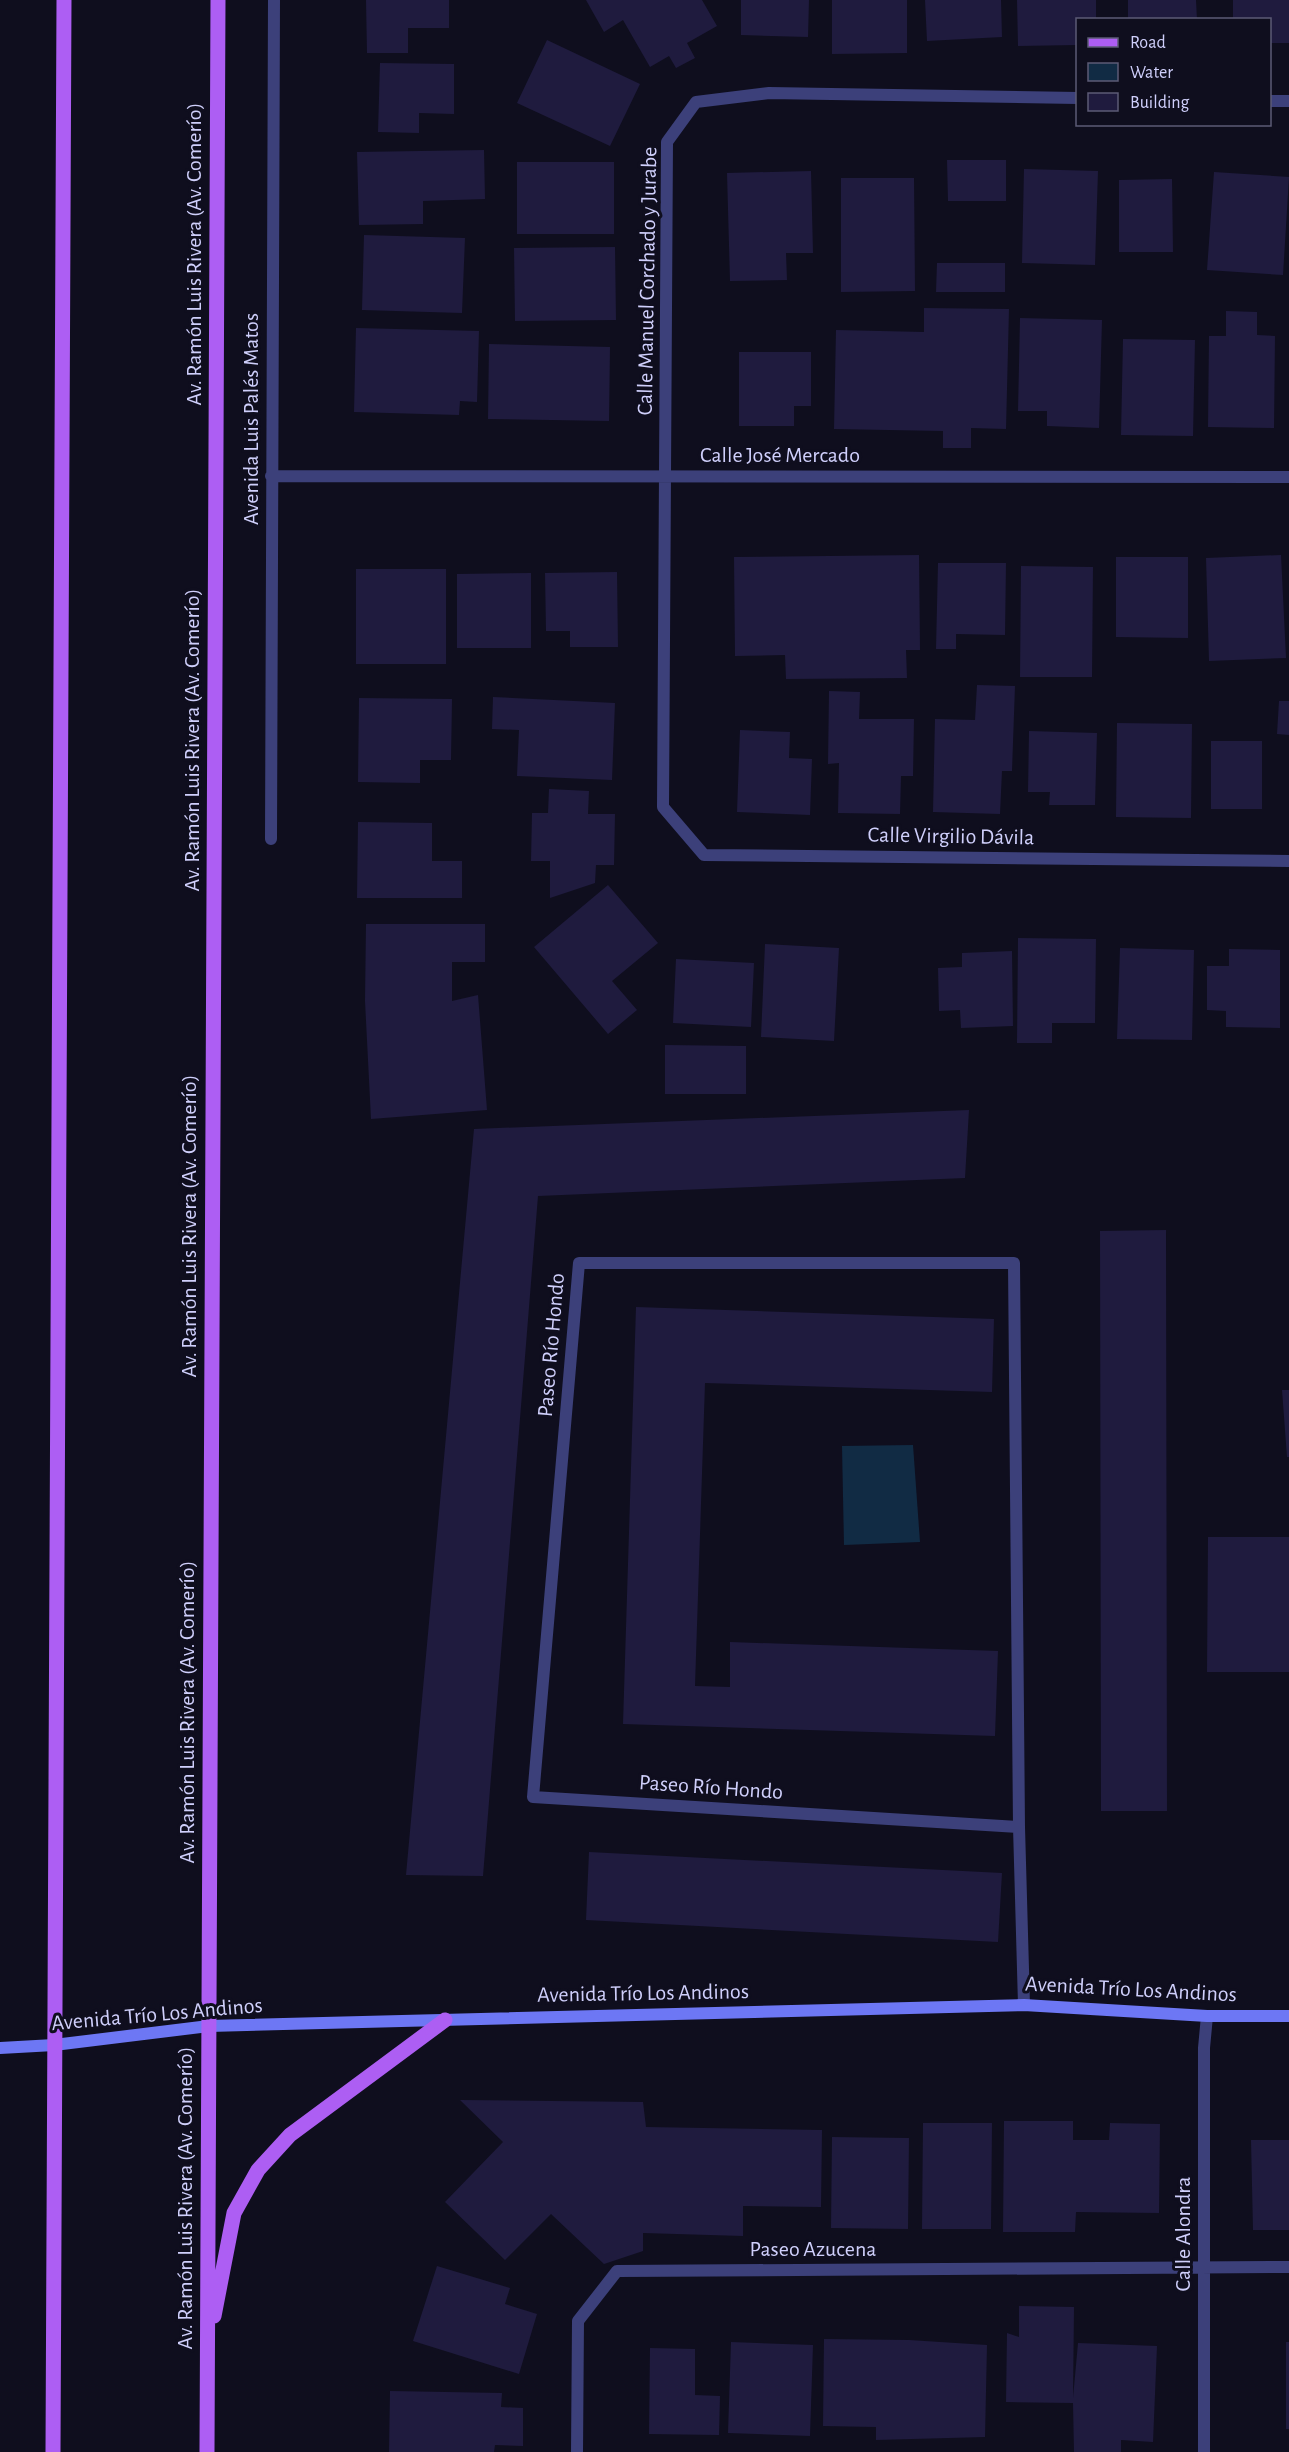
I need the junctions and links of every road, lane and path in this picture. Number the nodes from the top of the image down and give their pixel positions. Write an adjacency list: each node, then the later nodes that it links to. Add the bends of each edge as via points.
1 (64, 0): 19 (main road)
2 (218, 0): 18 (main road, Av. Ramón Luis Rivera (Av. Comerío))
3 (274, 0): 8 (street, Avenida Luis Palés Matos)
4 (1076, 98): 7 (street, Calle Manuel Corchado y Jurabe, via 769,93 696,102 667,142)
5 (1271, 101): 6 (street)
6 (1289, 101)
7 (666, 475): 8 (street, Calle José Mercado); 9 (street, Calle José Mercado); 10 (street, Calle Manuel Corchado y Jurabe)
8 (271, 476): 11 (street, Avenida Luis Palés Matos)
9 (1289, 477)
10 (663, 779): 12 (street, Calle Virgilio Dávila, via 663,807 704,855)
11 (271, 839)
12 (1289, 861)
13 (1018, 1827): 13 (street, Paseo Río Hondo, via 1014,1263 579,1263 533,1797); 14 (street)
14 (1024, 2005): 15 (street, Avenida Trío Los Andinos); 17 (street, Avenida Trío Los Andinos)
15 (1207, 2016): 16 (street, Avenida Trío Los Andinos); 21 (street, Calle Alondra)
16 (1289, 2016)
17 (445, 2020): 18 (street, Avenida Trío Los Andinos); 23 (main road, via 290,2135 258,2170 234,2213)
18 (209, 2026): 19 (street, Avenida Trío Los Andinos); 23 (main road, Av. Ramón Luis Rivera (Av. Comerío))
19 (54, 2045): 20 (street, Avenida Trío Los Andinos); 24 (main road)
20 (0, 2048)
21 (1204, 2267): 22 (street); 26 (street, Paseo Azucena, via 617,2271 578,2321); 27 (street, Calle Alondra)
22 (1289, 2267)
23 (207, 2355): 25 (main road, Av. Ramón Luis Rivera (Av. Comerío))
24 (53, 2452)
25 (207, 2452)
26 (577, 2452)
27 (1204, 2452)

